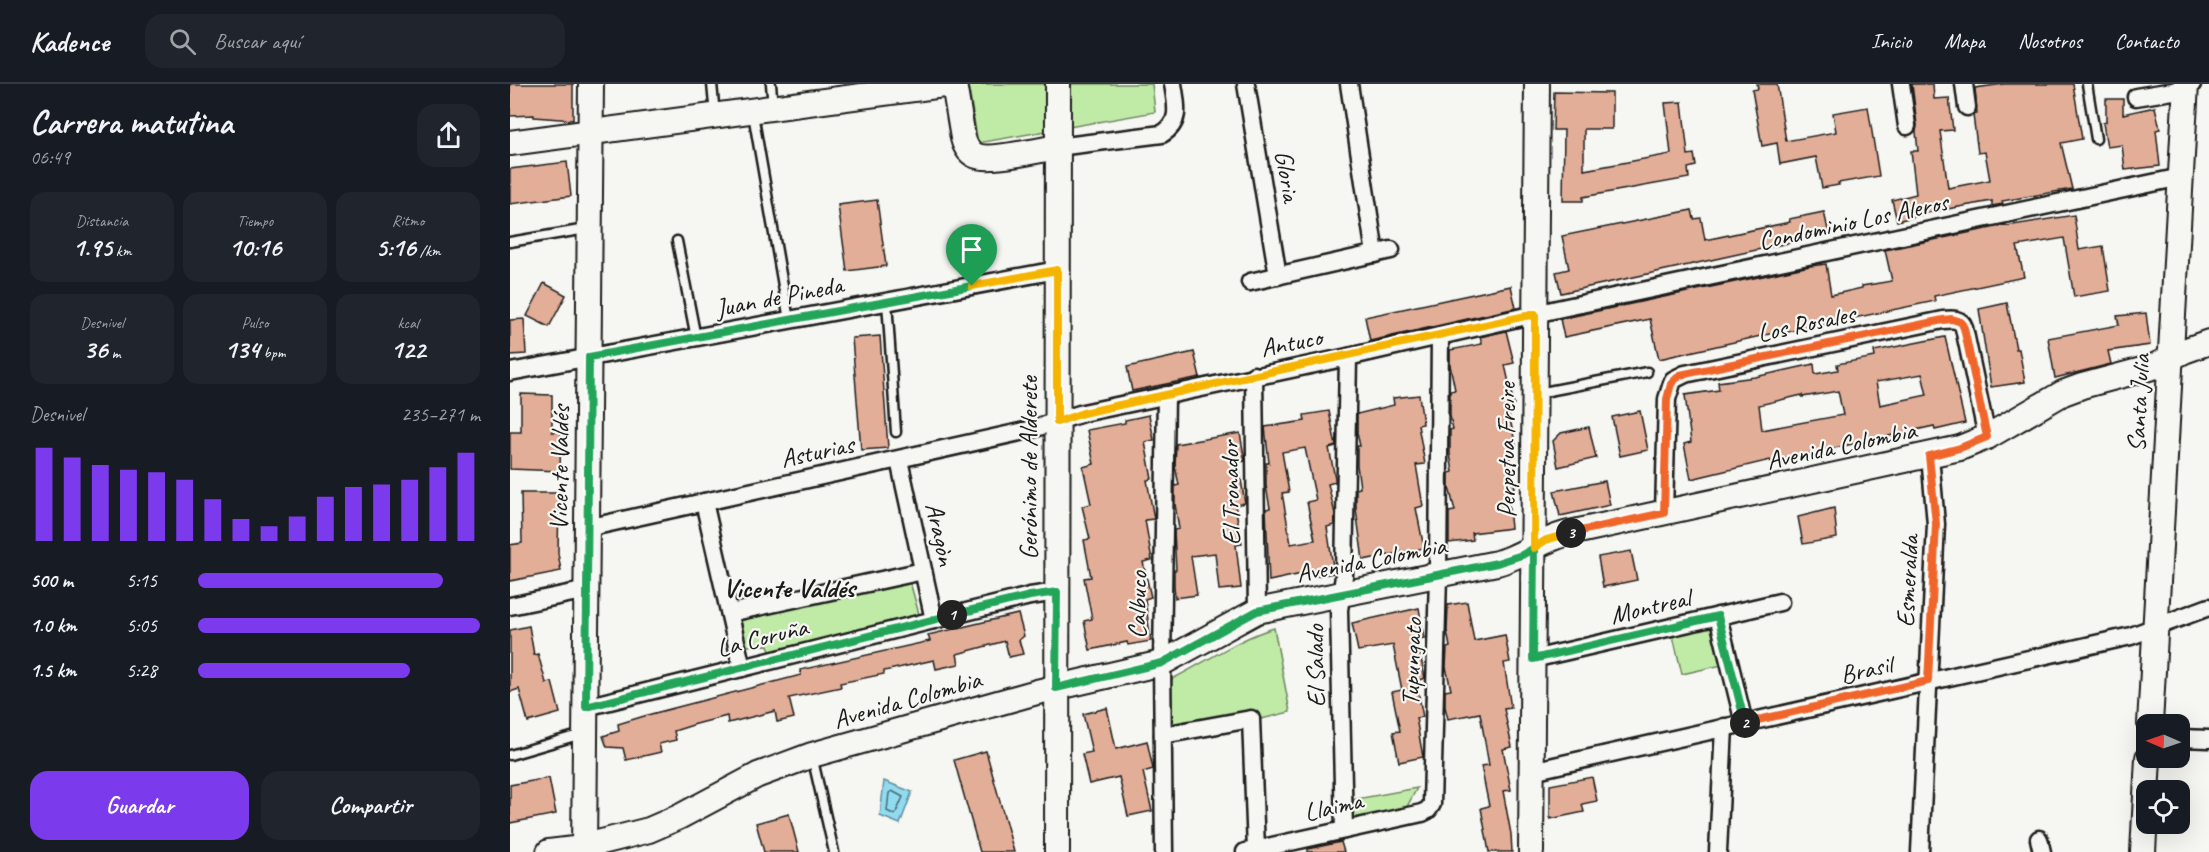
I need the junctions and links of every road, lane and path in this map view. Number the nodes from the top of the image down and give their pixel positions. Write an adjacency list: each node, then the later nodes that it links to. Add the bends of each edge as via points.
1 (591, 84): 19 (street, Vicente Valdés)
2 (712, 84): 17 (lane)
3 (952, 84): 13 (street); 22 (street, via 963,138 973,154 985,158)
4 (1058, 84): 22 (street, Gerónimo de Alderete)
5 (1173, 84): 22 (street, via 1176,119 1162,134)
6 (1246, 84): 28 (street, Gloria)
7 (1349, 84): 28 (street, via 1383,252)
8 (1537, 84): 31 (street, Perpetua Freire)
9 (1901, 84): 18 (street)
10 (1964, 84): 16 (street)
11 (2087, 84): 20 (lane)
12 (2188, 85): 14 (street); 23 (street, Santa Julia)
13 (919, 86): 15 (street)
14 (2136, 97)
15 (765, 101): 17 (street); 32 (lane)
16 (1968, 107)
17 (715, 116): 19 (street)
18 (1907, 126)
19 (591, 133): 21 (street); 24 (street, Vicente Valdés)
20 (2096, 139)
21 (510, 143)
22 (1058, 147): 27 (street, Gerónimo de Alderete)
23 (2181, 177): 31 (street, Condominio Los Aleros); 38 (street, Santa Julia)
24 (590, 228): 26 (lane); 36 (street, Vicente Valdés)
25 (677, 241): 34 (lane)
26 (510, 242)
27 (1057, 270): 30 (street, Juan de Pineda); 44 (street, Gerónimo de Alderete)
28 (1278, 276): 29 (street)
29 (1250, 282)
30 (886, 302): 32 (street, Juan de Pineda); 45 (lane)
31 (1535, 314): 33 (street, Antuco); 42 (street, Perpetua Freire)
32 (789, 320): 34 (street, Juan de Pineda)
33 (1440, 336): 37 (street, Antuco); 54 (street, Tupungato)
34 (696, 338): 36 (street, Juan de Pineda)
35 (2209, 342): 38 (street, Avenida Colombia)
36 (589, 357): 39 (street, Juan de Pineda); 51 (street, Vicente Valdés)
37 (1348, 357): 41 (street, Antuco); 57 (street, El Salado)
38 (2169, 360): 46 (street, Avenida Colombia, via 2063,393); 65 (street, Santa Julia)
39 (510, 372)
40 (1647, 372): 42 (lane)
41 (1254, 375): 43 (street, Antuco); 61 (street, El Tronador)
42 (1535, 393): 52 (street, Perpetua Freire)
43 (1166, 395): 44 (street, Antuco); 67 (street, Calbuco)
44 (1057, 422): 48 (street, Asturias); 56 (street, Gerónimo de Alderete)
45 (896, 432)
46 (1987, 437): 47 (street, Avenida Colombia); 50 (street, Los Rosales, via 1964,328 1956,320 1684,374 1671,384 1667,399)
47 (1929, 456): 50 (street, Avenida Colombia); 69 (street, Esmeralda, via 1936,524)
48 (899, 459): 49 (street, Asturias); 53 (street, Aragòn)
49 (704, 502): 51 (street, Asturias); 62 (street)
50 (1664, 513): 52 (street, Avenida Colombia, via 1565,534)
51 (587, 528): 55 (street, Vicente Valdés)
52 (1534, 548): 54 (street, Avenida Colombia, via 1506,561); 66 (street, Perpetua Freire)
53 (923, 571): 62 (street); 64 (street, Aragòn)
54 (1438, 575): 57 (street, Avenida Colombia); 83 (street, Tupungato)
55 (586, 590): 59 (street); 71 (street, Vicente Valdés)
56 (1057, 592): 64 (street, La Coruña); 70 (street, Gerónimo de Alderete)
57 (1341, 594): 61 (street, Avenida Colombia); 84 (street, El Salado)
58 (1779, 602): 63 (street, Montreal)
59 (510, 606)
60 (2209, 607): 65 (street, Brasil)
61 (1257, 611): 67 (street, Avenida Colombia)
62 (730, 613): 68 (street)
63 (1718, 616): 66 (street, Montreal); 73 (street)
64 (934, 620): 68 (street, La Coruña)
65 (2155, 627): 69 (street, Brasil, via 2131,636); 72 (street, Santa Julia)
66 (1533, 659): 82 (street, Perpetua Freire)
67 (1162, 663): 70 (street, Avenida Colombia); 76 (street, Calbuco)
68 (742, 668): 71 (street, La Coruña)
69 (1928, 681): 73 (street, Brasil); 93 (street, Esmeralda)
70 (1056, 688): 80 (street, Avenida Colombia); 89 (street, Gerónimo de Alderete)
71 (586, 707): 75 (street, Vicente Valdés)
72 (2151, 714)
73 (1744, 723): 74 (street, Brasil)
74 (1724, 727): 82 (street, Brasil); 92 (street)
75 (585, 733): 79 (lane); 85 (street, Vicente Valdés)
76 (1163, 735): 86 (street, via 1251,719); 90 (street, Calbuco)
77 (2190, 738): 78 (street)
78 (2209, 739)
79 (510, 755)
80 (812, 755): 85 (street, Avenida Colombia, via 758,775 668,823); 88 (lane)
81 (2147, 768): 94 (street)
82 (1532, 771): 91 (street, Perpetua Freire)
83 (1430, 808): 84 (street, Llaima)
84 (1344, 830): 86 (street, Llaima)
85 (584, 849): 87 (street, Avenida Colombia)
86 (1251, 851)
87 (549, 852)
88 (834, 852)
89 (1057, 852)
90 (1164, 852)
91 (1531, 852)
92 (1718, 852)
93 (1920, 852)
94 (2143, 852)

